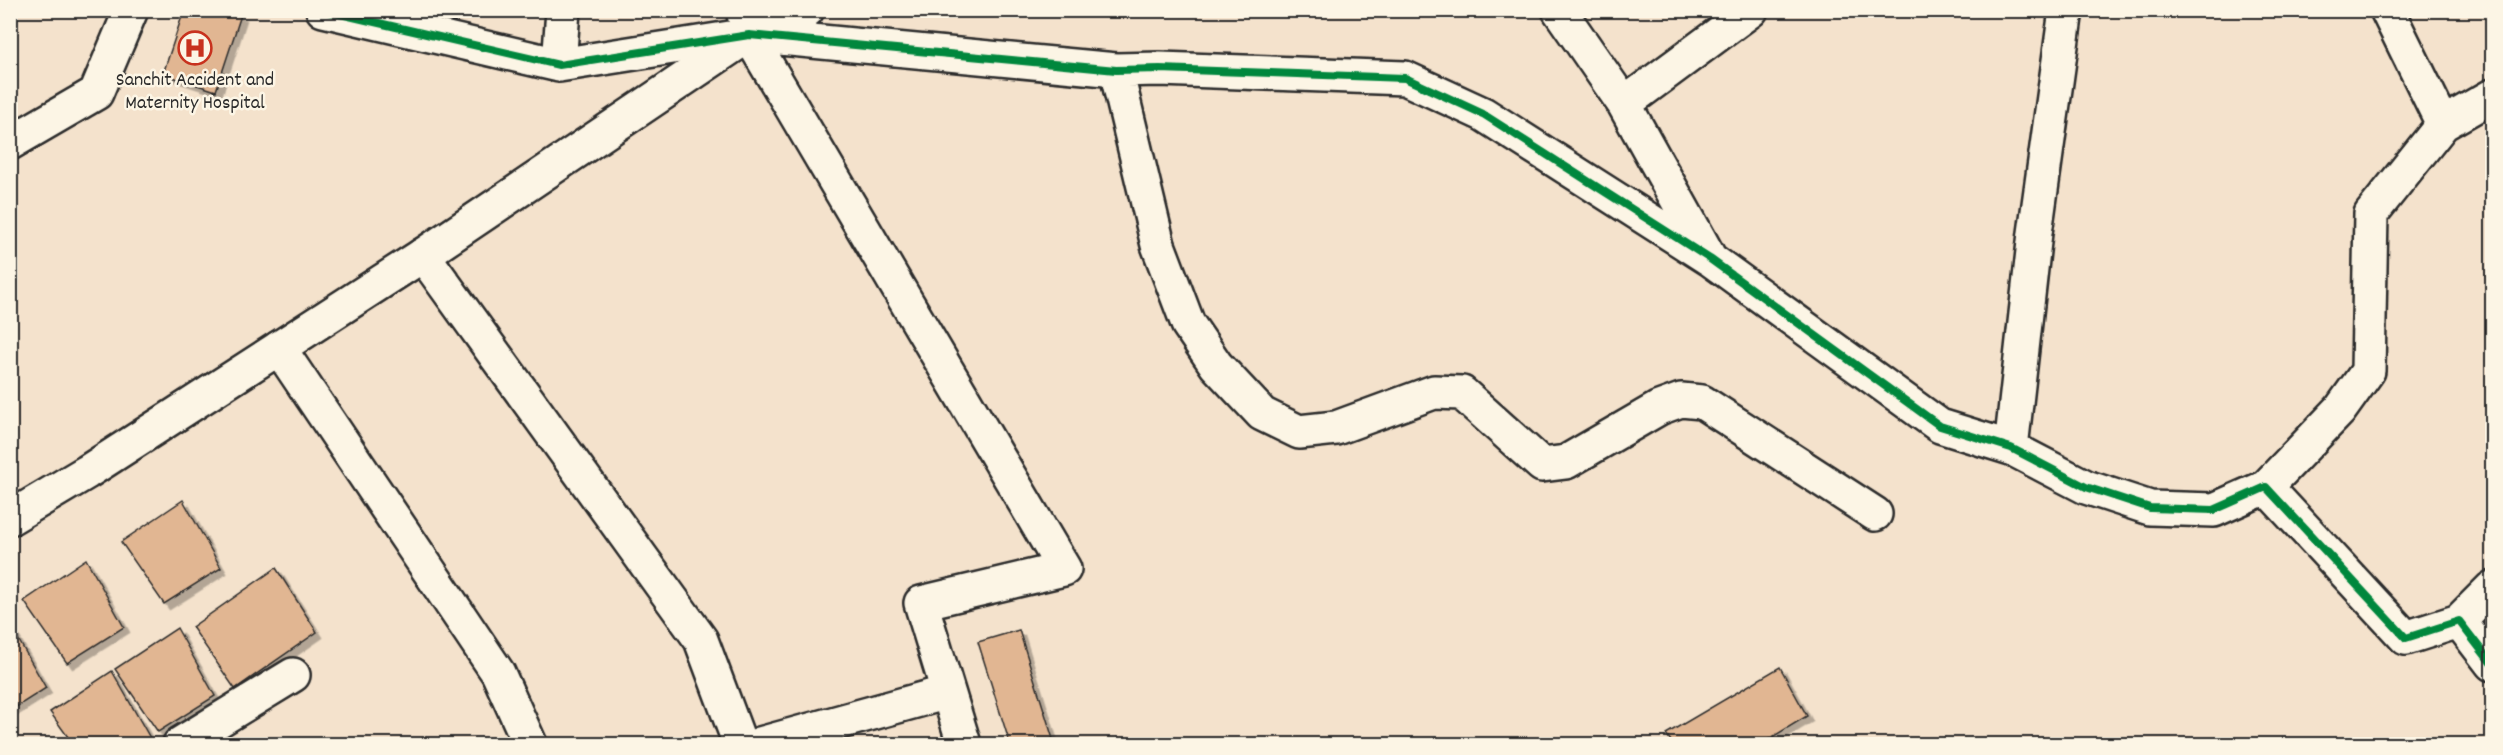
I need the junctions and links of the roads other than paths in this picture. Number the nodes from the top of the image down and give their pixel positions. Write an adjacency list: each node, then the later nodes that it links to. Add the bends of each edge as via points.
1 (131, 10): 15 (street, via 96,93)
2 (323, 10): 10 (street)
3 (563, 10): 10 (street)
4 (807, 10): 9 (street)
5 (1559, 10): 13 (street)
6 (2066, 10): 19 (street)
7 (2387, 10): 14 (street)
8 (1741, 14): 13 (street)
9 (746, 22): 10 (street); 11 (street); 16 (street); 27 (street, via 1064,569 921,603)
10 (559, 65)
11 (1116, 70): 17 (street, via 1405,78 1483,114); 21 (street, via 1158,245 1188,324 1216,365 1262,414 1299,432 1336,429 1434,392 1462,393 1542,465 1566,462 1659,408 1681,400 1702,402)
12 (2493, 96): 14 (street)
13 (1624, 104): 17 (street)
14 (2443, 124): 20 (street, via 2371,214 2368,371 2340,410)
15 (10, 143)
16 (423, 255): 18 (street); 30 (street, via 701,640)
17 (1710, 259): 19 (street, via 1940,426)
18 (279, 348): 22 (street); 29 (street, via 498,673)
19 (2011, 448): 20 (street, via 2086,487 2150,508 2214,510)
20 (2266, 487): 24 (street, via 2406,639)
21 (1875, 514)
22 (10, 518)
23 (2493, 588): 24 (street)
24 (2459, 621): 25 (street)
25 (2493, 664)
26 (293, 675): 28 (street)
27 (948, 692): 31 (street); 32 (street)
28 (180, 744)
29 (530, 744)
30 (740, 744)
31 (760, 744)
32 (964, 744)

